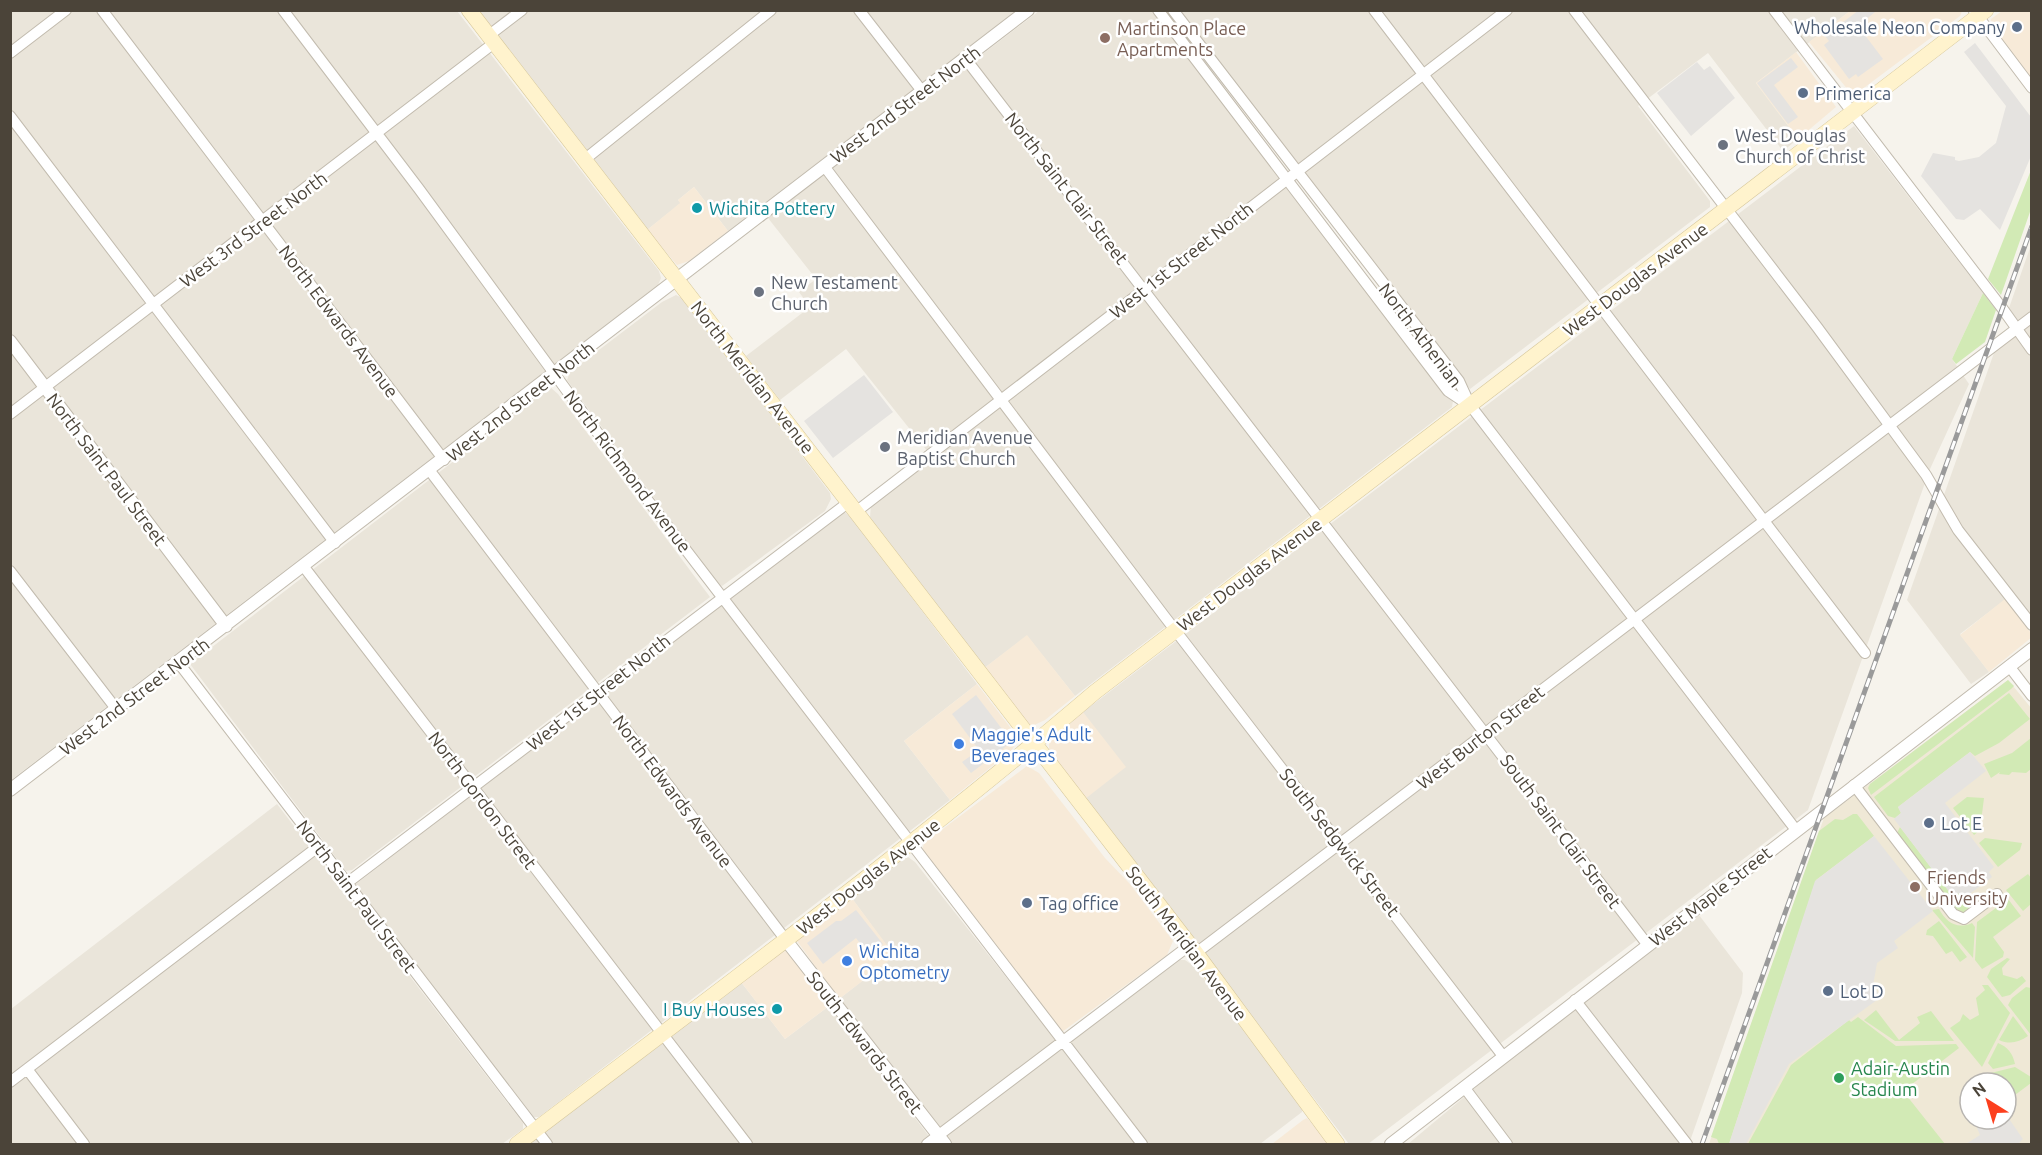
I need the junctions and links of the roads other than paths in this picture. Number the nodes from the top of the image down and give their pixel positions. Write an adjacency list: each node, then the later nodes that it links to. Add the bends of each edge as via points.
1 (66, 10): 17 (street)
2 (102, 10): 30 (street, North Edwards Avenue)
3 (283, 10): 24 (street, North Richmond Avenue)
4 (469, 10): 16 (main road, North Meridian Avenue)
5 (522, 10): 16 (street, West 3rd Street North)
6 (771, 10): 25 (street)
7 (859, 10): 21 (street)
8 (1028, 10): 18 (street, West 2nd Street North)
9 (1158, 10): 28 (street, North Athenian)
10 (1173, 10): 27 (street, North Athenian)
11 (1374, 10): 19 (street)
12 (1507, 10): 19 (street, West 1st Street North)
13 (1574, 10): 29 (street)
14 (1774, 10): 22 (street)
15 (1979, 13): 20 (street); 22 (main road, West Douglas Avenue)
16 (491, 39): 24 (street, West 3rd Street North); 25 (main road, North Meridian Avenue)
17 (10, 53)
18 (965, 58): 21 (street, West 2nd Street North); 32 (street, North Saint Clair Street)
19 (1423, 74): 27 (street, West 1st Street North); 33 (street)
20 (2031, 88)
21 (922, 91): 26 (street, West 2nd Street North)
22 (1852, 113): 29 (main road, West Douglas Avenue); 36 (street)
23 (10, 116): 34 (street)
24 (377, 134): 30 (street, West 3rd Street North); 39 (street, North Richmond Avenue)
25 (584, 160): 31 (main road, North Meridian Avenue)
26 (824, 166): 31 (street, West 2nd Street North); 41 (street, South Sedgwick Street)
27 (1296, 171): 28 (street, West 1st Street North); 42 (street, North Athenian, via 1459,381)
28 (1286, 179): 32 (street, West 1st Street North); 42 (street, North Athenian, via 1448,391)
29 (1726, 209): 33 (main road, West Douglas Avenue); 44 (street)
30 (263, 221): 34 (street, West 3rd Street North); 45 (street, North Edwards Avenue)
31 (677, 279): 39 (street, West 2nd Street North); 47 (main road, North Meridian Avenue)
32 (1144, 288): 41 (street, West 1st Street North); 48 (street, North Saint Clair Street)
33 (1601, 304): 42 (main road, West Douglas Avenue); 49 (street)
34 (154, 305): 40 (street, West 3rd Street North); 50 (street)
35 (2031, 317): 36 (street, West Burton Street)
36 (2016, 329): 38 (street); 44 (street, West Burton Street)
37 (10, 341): 40 (street, North Saint Paul Street)
38 (2031, 350)
39 (555, 374): 45 (street, West 2nd Street North); 53 (street, North Richmond Avenue)
40 (46, 387): 43 (street, West 3rd Street North); 56 (street, North Saint Paul Street)
41 (1000, 399): 47 (street, West 1st Street North); 57 (street, South Sedgwick Street)
42 (1470, 405): 48 (main road, West Douglas Avenue); 54 (street)
43 (10, 414)
44 (1890, 424): 49 (street, West Burton Street); 55 (street, via 1958,530)
45 (444, 460): 46 (street, West 2nd Street North)
46 (430, 471): 50 (street, West 2nd Street North); 62 (street, North Edwards Avenue)
47 (853, 507): 53 (street, West 1st Street North); 66 (main road, North Meridian Avenue)
48 (1321, 519): 57 (main road, West Douglas Avenue); 65 (street, South Saint Clair Street)
49 (1763, 519): 54 (street, West Burton Street); 59 (street)
50 (335, 543): 51 (street, West 2nd Street North)
51 (304, 567): 56 (street, West 2nd Street North); 68 (street, North Gordon Street)
52 (10, 572): 64 (street)
53 (723, 597): 62 (street, West 1st Street North); 71 (street, North Richmond Avenue)
54 (1632, 619): 65 (street, West Burton Street); 70 (street)
55 (2031, 625)
56 (226, 626): 60 (street, West 2nd Street North)
57 (1176, 630): 66 (main road, West Douglas Avenue); 72 (street, South Sedgwick Street)
58 (2031, 649): 61 (street, West Maple Street)
59 (1865, 653)
60 (178, 663): 64 (street, West 2nd Street North); 73 (street, North Saint Paul Street)
61 (2009, 666): 63 (street); 67 (street, West Maple Street)
62 (598, 693): 68 (street, West 1st Street North); 76 (street, North Edwards Avenue)
63 (2031, 696)
64 (117, 710): 69 (street, West 2nd Street North)
65 (1485, 732): 72 (street, West Burton Street); 77 (street, South Saint Clair Street)
66 (1034, 744): 71 (main road, West Douglas Avenue); 78 (main road, South Meridian Avenue)
67 (1854, 785): 70 (street, West Maple Street); 75 (street, via 1953,914 1964,919)
68 (474, 789): 74 (street, West 1st Street North); 80 (street, North Gordon Street)
69 (10, 790)
70 (1796, 830): 77 (street, West Maple Street)
71 (910, 844): 76 (main road, West Douglas Avenue); 81 (street, North Richmond Avenue)
72 (1341, 844): 78 (street, West Burton Street); 82 (street, South Sedgwick Street)
73 (319, 846): 74 (street, North Saint Paul Street); 83 (street)
74 (347, 883): 86 (street, North Saint Paul Street)
75 (1997, 894)
76 (785, 939): 80 (main road, West Douglas Avenue); 87 (street, South Edwards Street)
77 (1647, 944): 79 (street, West Maple Street)
78 (1193, 949): 81 (street, West Burton Street); 95 (main road, South Meridian Avenue)
79 (1575, 1000): 82 (street, West Maple Street); 88 (street)
80 (661, 1034): 86 (main road, West Douglas Avenue); 92 (street, North Gordon Street)
81 (1063, 1041): 87 (street, West Burton Street); 94 (street, North Richmond Avenue)
82 (1503, 1056): 85 (street, West Maple Street)
83 (27, 1069): 84 (street); 89 (street)
84 (10, 1082)
85 (1464, 1087): 96 (street, West Maple Street); 97 (street)
86 (536, 1130): 90 (main road, West Douglas Avenue); 91 (street, North Saint Paul Street)
87 (941, 1140): 93 (street, West Burton Street)
88 (1681, 1142)
89 (84, 1144)
90 (517, 1144)
91 (547, 1144)
92 (747, 1144)
93 (927, 1144)
94 (1142, 1144)
95 (1337, 1144)
96 (1391, 1144)
97 (1507, 1144)

